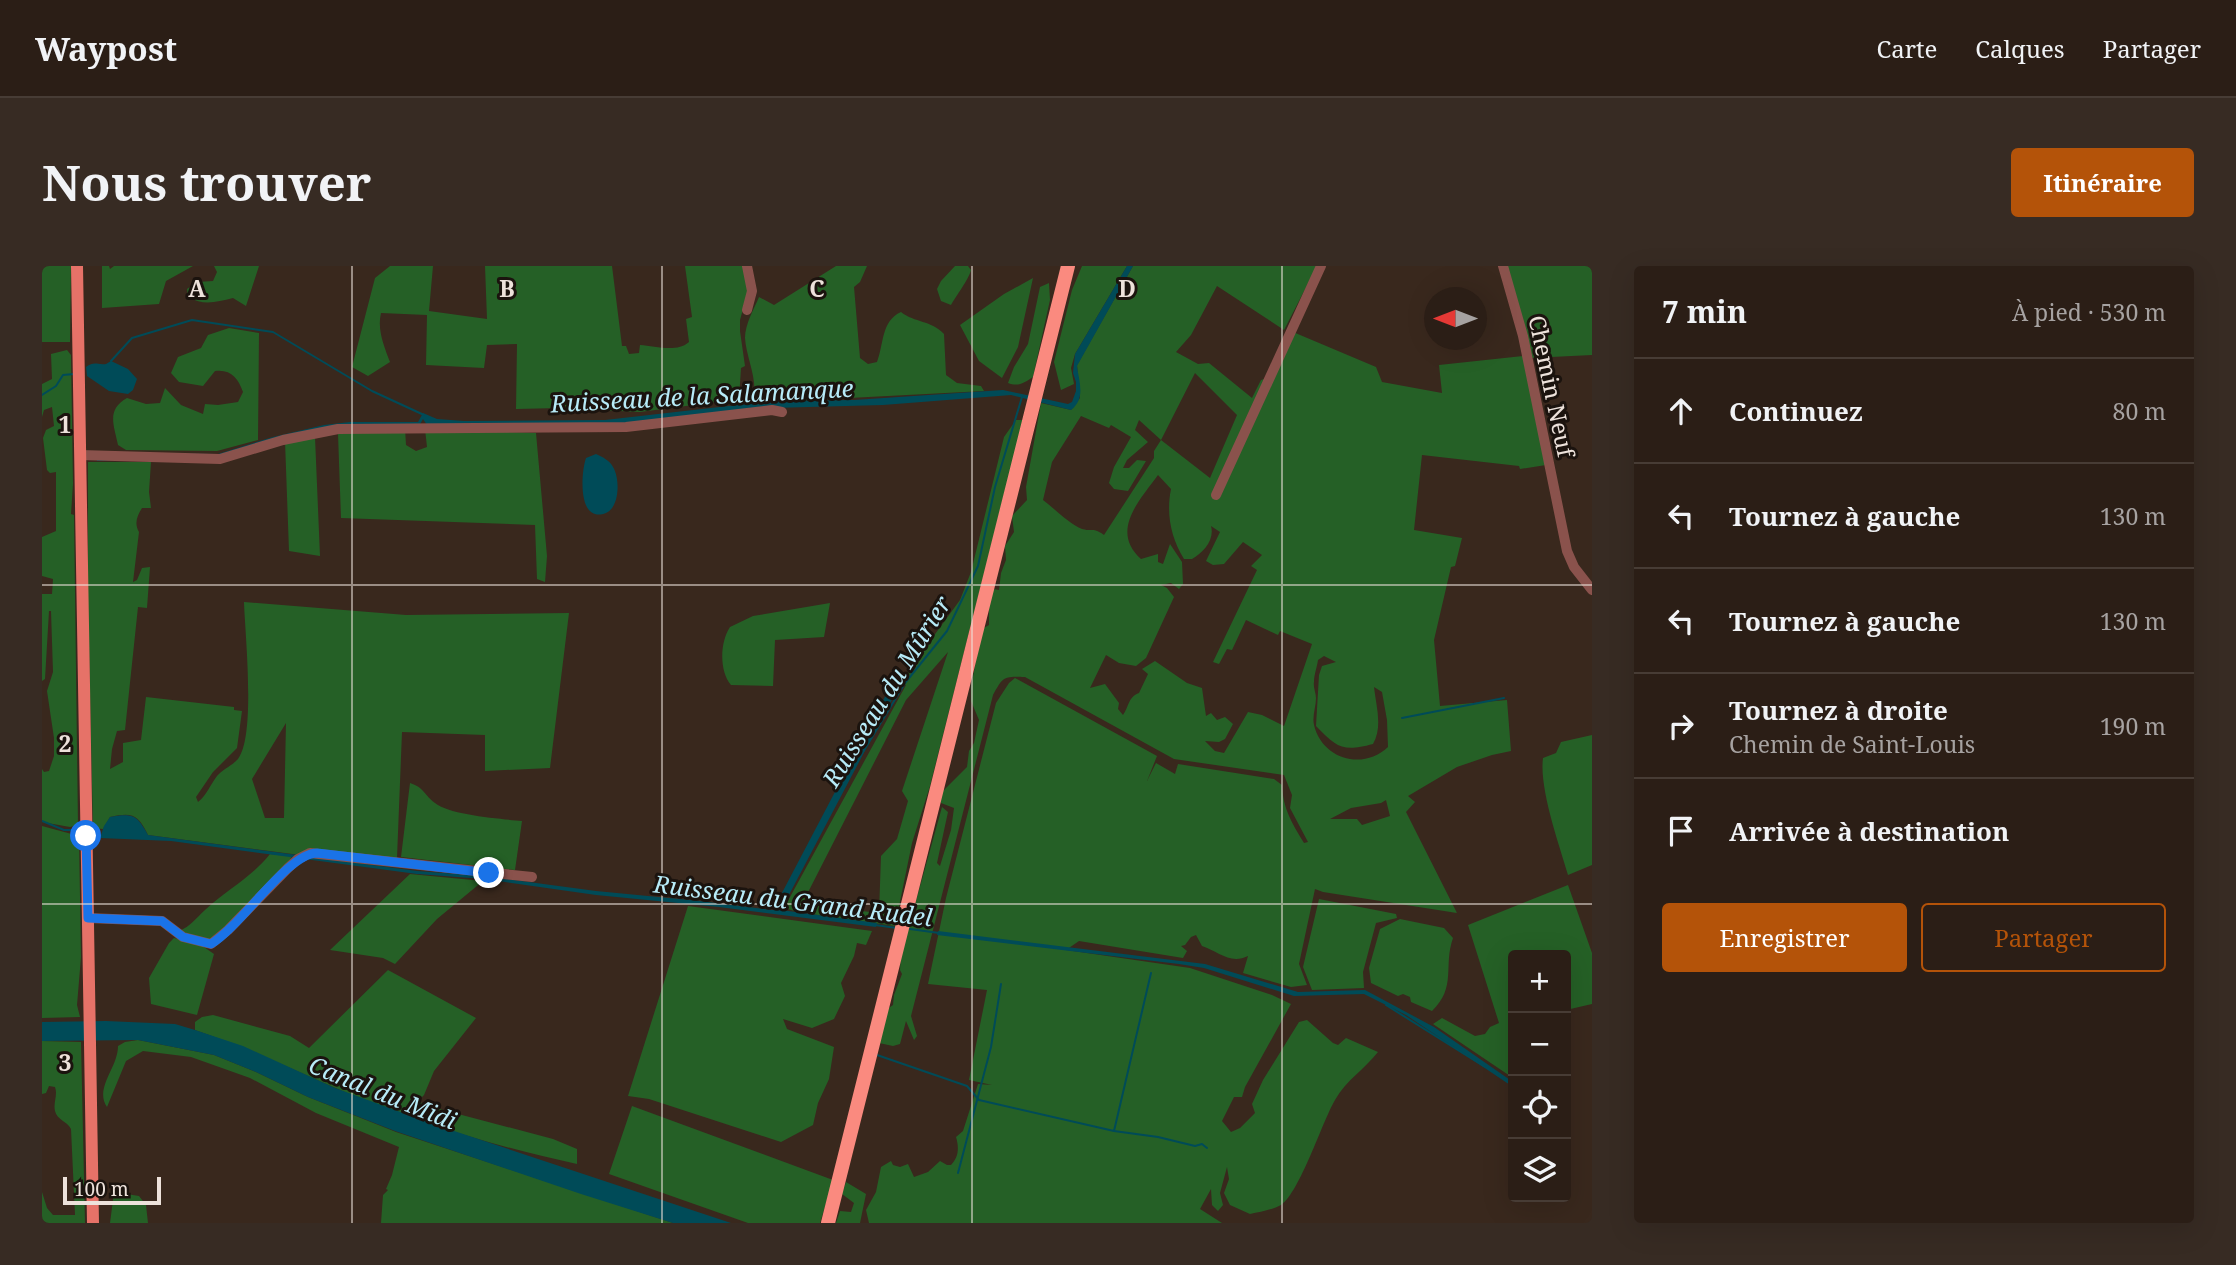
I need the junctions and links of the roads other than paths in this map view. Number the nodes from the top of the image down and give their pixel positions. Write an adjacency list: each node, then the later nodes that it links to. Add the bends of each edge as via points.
1 (77, 266): 8 (main road)
2 (747, 266): 6 (street, via 752,291)
3 (1068, 266): 14 (highway)
4 (1321, 266): 9 (street)
5 (1503, 266): 10 (street, Chemin Neuf, via 1523,336 1567,551)
6 (747, 310)
7 (782, 412): 8 (street, via 626,427 338,429 220,459)
8 (80, 455): 12 (main road)
9 (1216, 495)
10 (1592, 590)
11 (531, 877): 12 (street, via 317,853 302,857 211,944 183,937 162,921)
12 (88, 918): 13 (main road)
13 (93, 1223)
14 (828, 1223)

